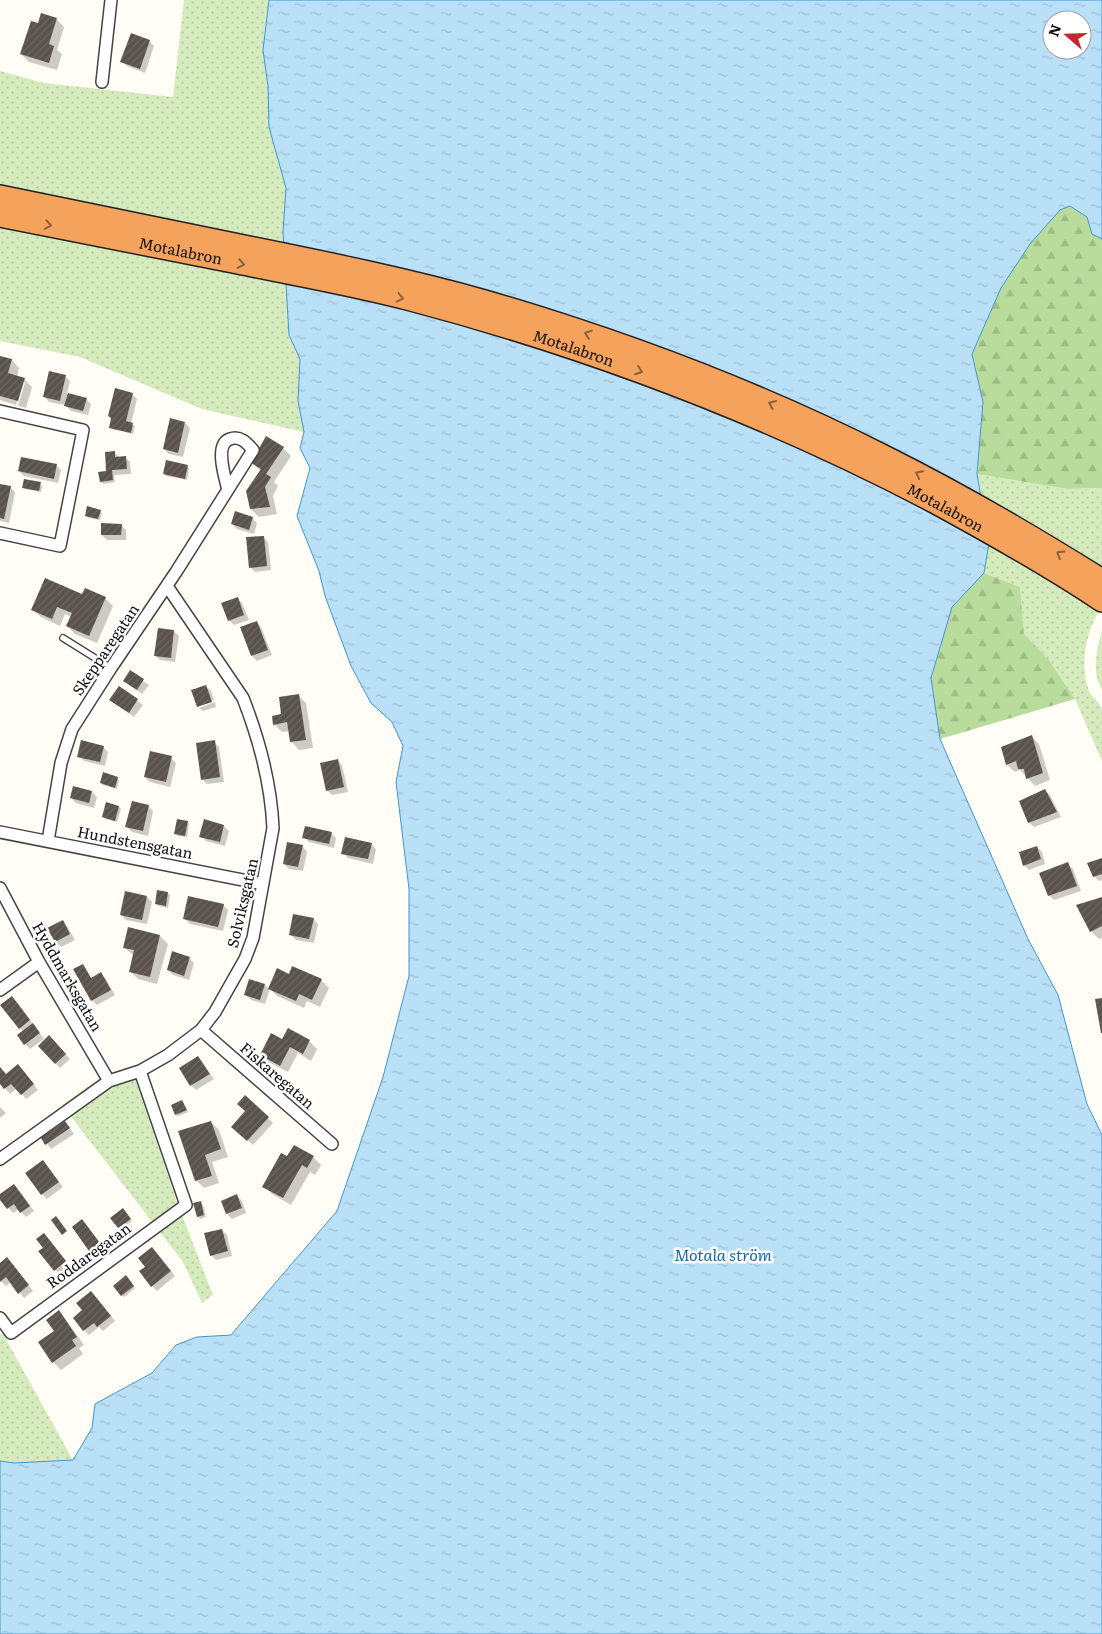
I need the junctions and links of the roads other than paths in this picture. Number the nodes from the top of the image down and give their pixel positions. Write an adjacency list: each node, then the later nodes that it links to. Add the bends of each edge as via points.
1 (111, 0): 2 (street)
2 (102, 82)
3 (0, 196): 8 (highway, Motalabron, one-way to 3, via 1027,534 838,433 701,374 643,353 481,300 348,267)
4 (0, 216): 10 (highway, Motalabron, one-way to 10, via 344,284 531,334 638,371 759,418 880,474 1020,550)
5 (0, 411): 7 (street, via 83,430 60,546)
6 (228, 490): 9 (street, Skepparegatan)
7 (0, 533)
8 (1102, 580)
9 (167, 586): 12 (street, Skepparegatan); 15 (street, Solviksgatan, via 243,698 250,714 272,809 271,845)
10 (1102, 601)
11 (63, 638): 12 (lane)
12 (111, 668): 14 (street, Skepparegatan, via 72,729 61,763)
13 (0, 832): 14 (street, Hundstensgatan)
14 (48, 841): 15 (street, Hundstensgatan)
15 (263, 884): 19 (street, Solviksgatan, via 245,959)
16 (0, 888): 17 (street, Hyddmarksgatan)
17 (39, 962): 18 (street); 21 (street, Hyddmarksgatan)
18 (0, 990)
19 (201, 1030): 20 (street, Solviksgatan); 22 (street, Fiskaregatan)
20 (140, 1071): 21 (street, Solviksgatan); 24 (street, Roddaregatan, via 186,1205 11,1332)
21 (109, 1081): 23 (street, Solviksgatan)
22 (332, 1144)
23 (0, 1160)
24 (0, 1318)

